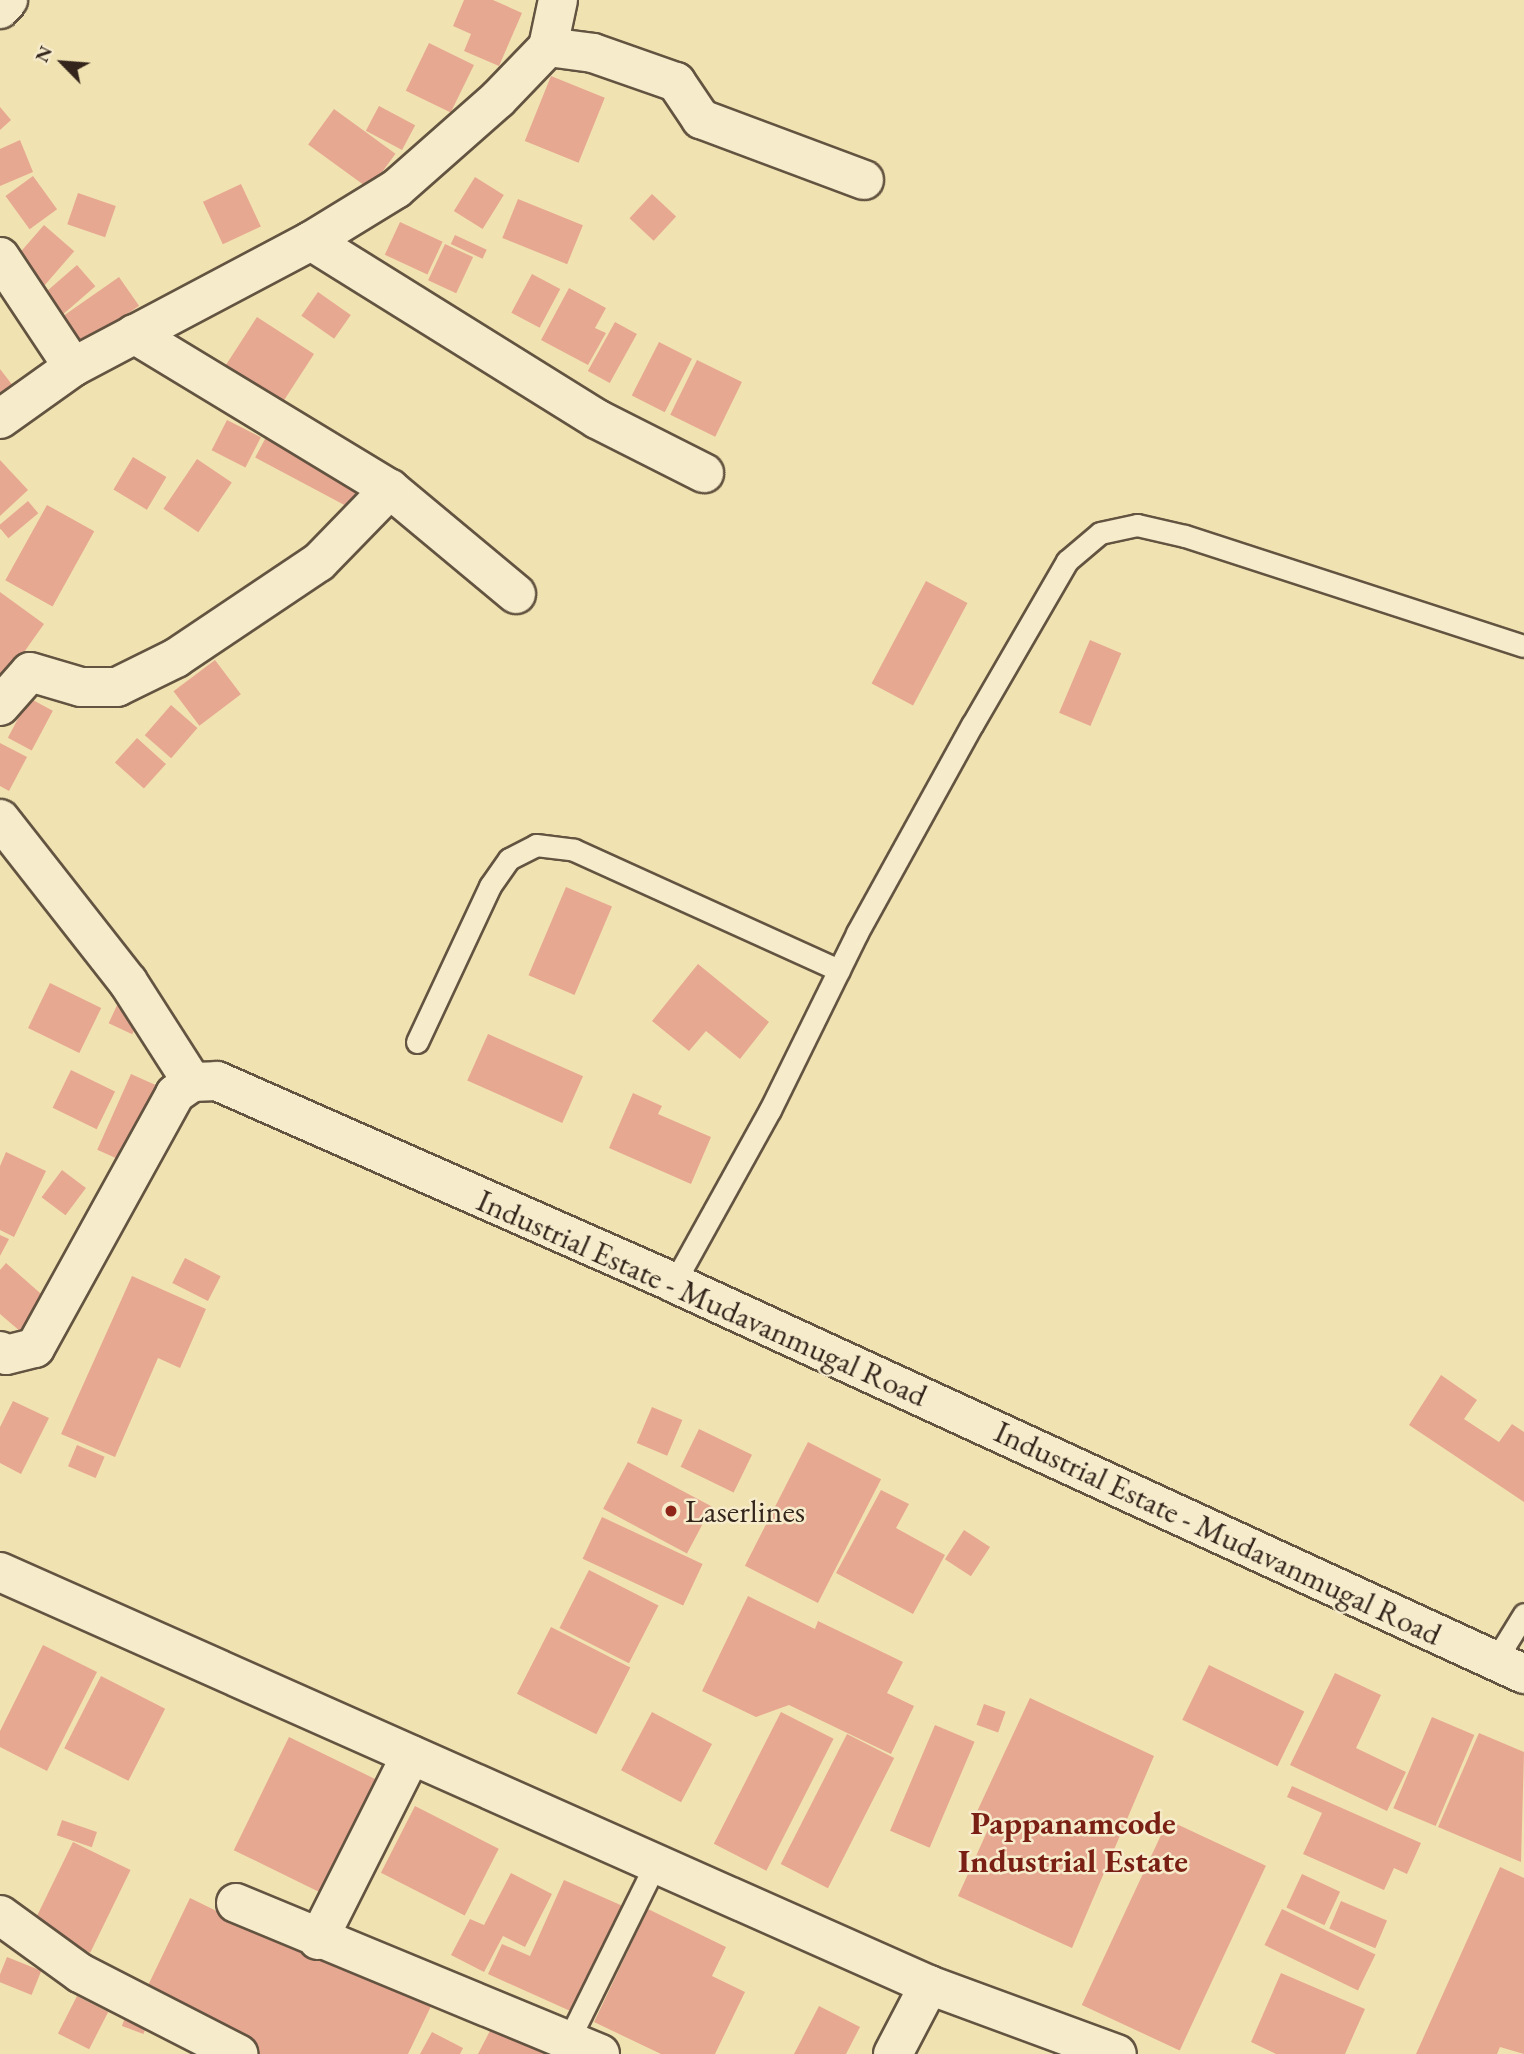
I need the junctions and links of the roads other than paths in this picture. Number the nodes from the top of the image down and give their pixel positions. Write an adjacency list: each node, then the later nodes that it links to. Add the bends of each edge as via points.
1 (8, 0): 3 (street)
2 (558, 0): 4 (street)
3 (0, 9)
4 (548, 47): 5 (street, via 593,53 676,82 701,119); 6 (street, via 498,99 396,189)
5 (864, 180)
6 (311, 241): 8 (street); 11 (street, via 597,419)
7 (0, 257): 9 (street)
8 (134, 334): 9 (street); 12 (street)
9 (73, 367): 10 (street)
10 (0, 419)
11 (704, 473)
12 (390, 489): 13 (street); 15 (street, via 319,562 176,658 117,687 80,687 30,672)
13 (516, 593)
14 (1524, 646): 17 (lane, via 1185,536 1137,526 1100,533 1067,561)
15 (0, 706)
16 (0, 819): 19 (street, via 128,982)
17 (839, 970): 18 (lane, via 573,850 536,845 509,859 490,886); 20 (lane, via 770,1110)
18 (416, 1042)
19 (192, 1082): 20 (street, Industrial Estate - Mudavanmugal Road, via 218,1081); 21 (street, via 175,1094 154,1125 35,1348 6,1355)
20 (674, 1283): 24 (street, Industrial Estate - Mudavanmugal Road)
21 (0, 1351)
22 (0, 1572): 25 (street)
23 (1524, 1615): 24 (lane)
24 (1509, 1667)
25 (411, 1755): 26 (street); 29 (street)
26 (656, 1863): 30 (street); 31 (lane)
27 (236, 1903): 29 (street)
28 (0, 1914): 32 (street, via 80,1973)
29 (318, 1940): 31 (street)
30 (929, 1985): 33 (street); 34 (street)
31 (584, 2048)
32 (238, 2054)
33 (893, 2054)
34 (1117, 2054)

